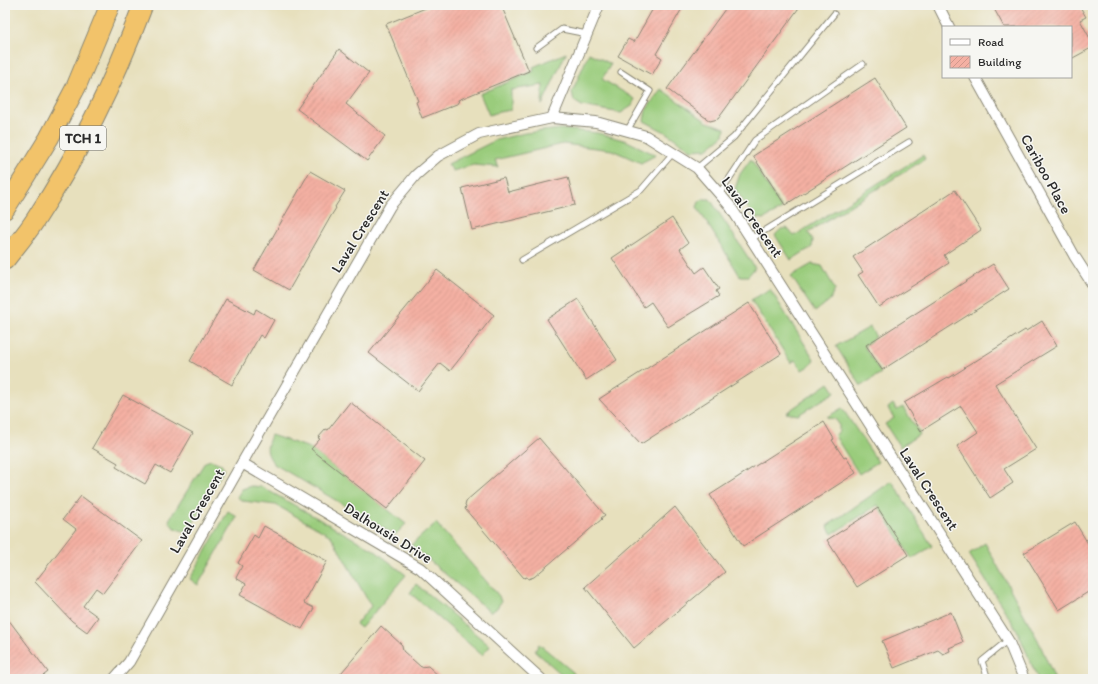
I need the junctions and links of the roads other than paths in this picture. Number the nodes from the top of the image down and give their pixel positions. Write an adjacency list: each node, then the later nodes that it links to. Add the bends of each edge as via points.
1 (110, 5): 18 (highway, TCH 1, via 76,88 49,138)
2 (142, 5): 20 (highway, TCH 1, via 103,101 71,161 36,220)
3 (599, 5): 7 (street)
4 (938, 5): 6 (street)
5 (834, 14): 16 (lane, via 734,137)
6 (948, 26)
7 (587, 34): 8 (lane, via 562,29); 12 (street)
8 (536, 48)
9 (863, 64): 17 (lane, via 755,140)
10 (621, 72): 13 (lane, via 650,91)
11 (976, 78): 22 (street, Cariboo Place)
12 (552, 118): 13 (street, Laval Crescent, via 596,122); 23 (street, Laval Crescent, via 479,134 438,156 416,175 390,206)
13 (627, 131): 15 (street, Laval Crescent, via 646,136)
14 (910, 142): 19 (lane)
15 (673, 153): 16 (street, Laval Crescent); 21 (lane, via 640,190)
16 (697, 168): 17 (street, Laval Crescent)
17 (719, 194): 19 (street, Laval Crescent, via 730,206)
18 (7, 205)
19 (751, 239): 24 (street, Laval Crescent)
20 (5, 260)
21 (522, 260)
22 (1093, 285)
23 (242, 463): 25 (street, Laval Crescent, via 129,662); 26 (street, Dalhousie Drive, via 420,568)
24 (1008, 640): 27 (lane, via 982,661); 28 (street, Laval Crescent)
25 (114, 679)
26 (541, 679)
27 (988, 679)
28 (1024, 679)

